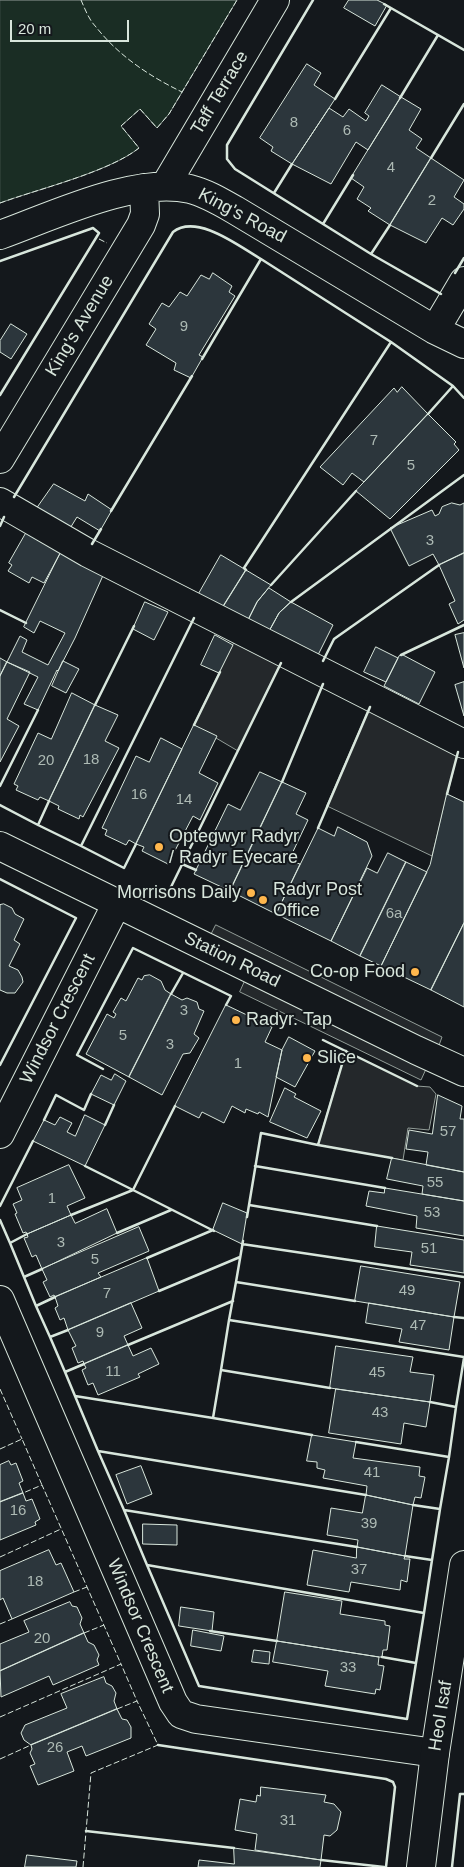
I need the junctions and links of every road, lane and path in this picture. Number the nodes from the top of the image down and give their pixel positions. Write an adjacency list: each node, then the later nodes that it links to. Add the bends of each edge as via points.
1 (275, 0): 2 (street, Taff Terrace)
2 (155, 187): 3 (street, King's Road, via 103,198); 5 (street, King's Road, via 190,189 210,196); 7 (street, King's Avenue, via 141,225)
3 (0, 235)
4 (464, 281): 5 (street)
5 (435, 330): 6 (street, King's Road)
6 (464, 344)
7 (0, 459)
8 (0, 502): 9 (street, via 88,553)
9 (464, 744)
10 (0, 846): 11 (street, Station Road)
11 (116, 904): 12 (street, Station Road); 13 (street, Windsor Crescent)
12 (464, 1072)
13 (0, 1134)
14 (0, 1300): 16 (street, Windsor Crescent, via 169,1693 181,1714)
15 (464, 1565): 16 (street, Heol Isaf)
16 (435, 1753): 17 (street, Heol Isaf)
17 (421, 1867)

